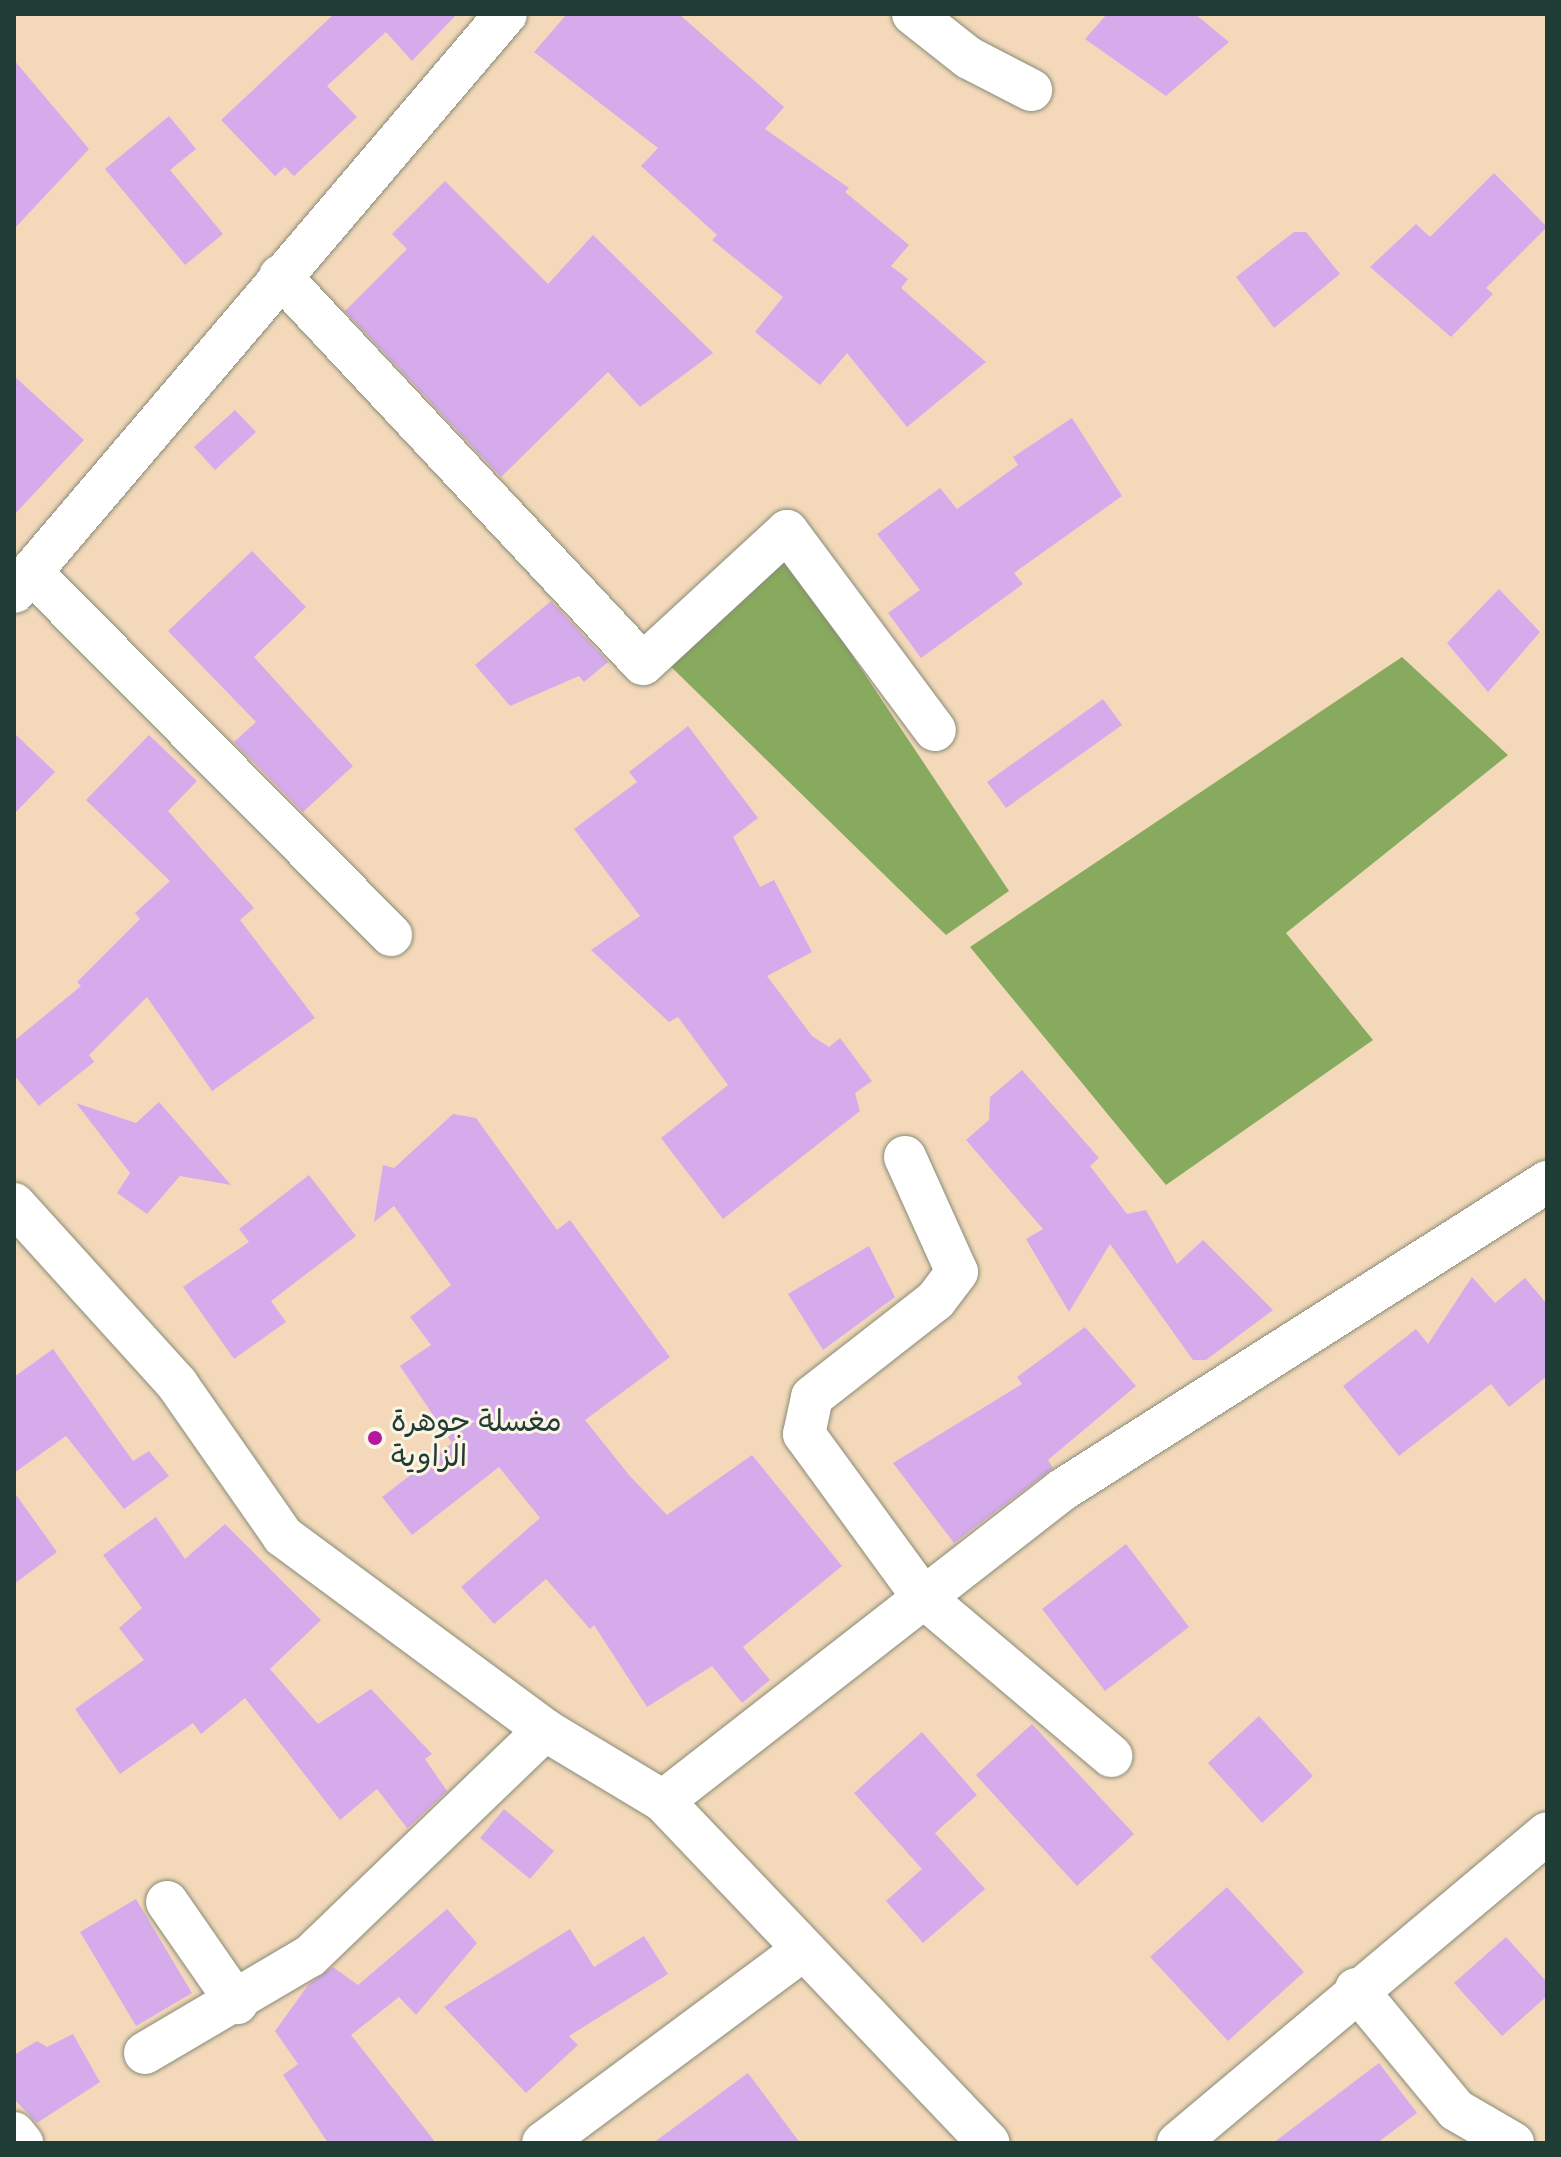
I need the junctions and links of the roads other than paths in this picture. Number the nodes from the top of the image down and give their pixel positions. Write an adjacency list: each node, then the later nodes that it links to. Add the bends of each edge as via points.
1 (506, 14): 4 (street)
2 (913, 14): 3 (street, via 969,58)
3 (1031, 90)
4 (280, 276): 5 (street); 6 (street, via 643,664 787,531)
5 (23, 582): 7 (street)
6 (935, 730)
7 (391, 935)
8 (905, 1157): 11 (street, via 957,1272 943,1294 812,1397 801,1422)
9 (1547, 1182): 11 (street, via 1062,1490)
10 (14, 1204): 12 (street, via 177,1384 283,1536)
11 (922, 1596): 13 (street); 14 (street)
12 (545, 1730): 14 (street); 19 (street, via 310,1956)
13 (1111, 1756)
14 (663, 1801): 17 (street)
15 (1547, 1833): 18 (street)
16 (167, 1902): 19 (street)
17 (803, 1950): 23 (street); 24 (street)
18 (1356, 1989): 25 (street); 26 (street, via 1456,2110)
19 (237, 2003): 20 (street)
20 (145, 2053)
21 (14, 2133): 22 (street)
22 (22, 2143)
23 (543, 2143)
24 (989, 2143)
25 (1178, 2143)
26 (1513, 2143)

